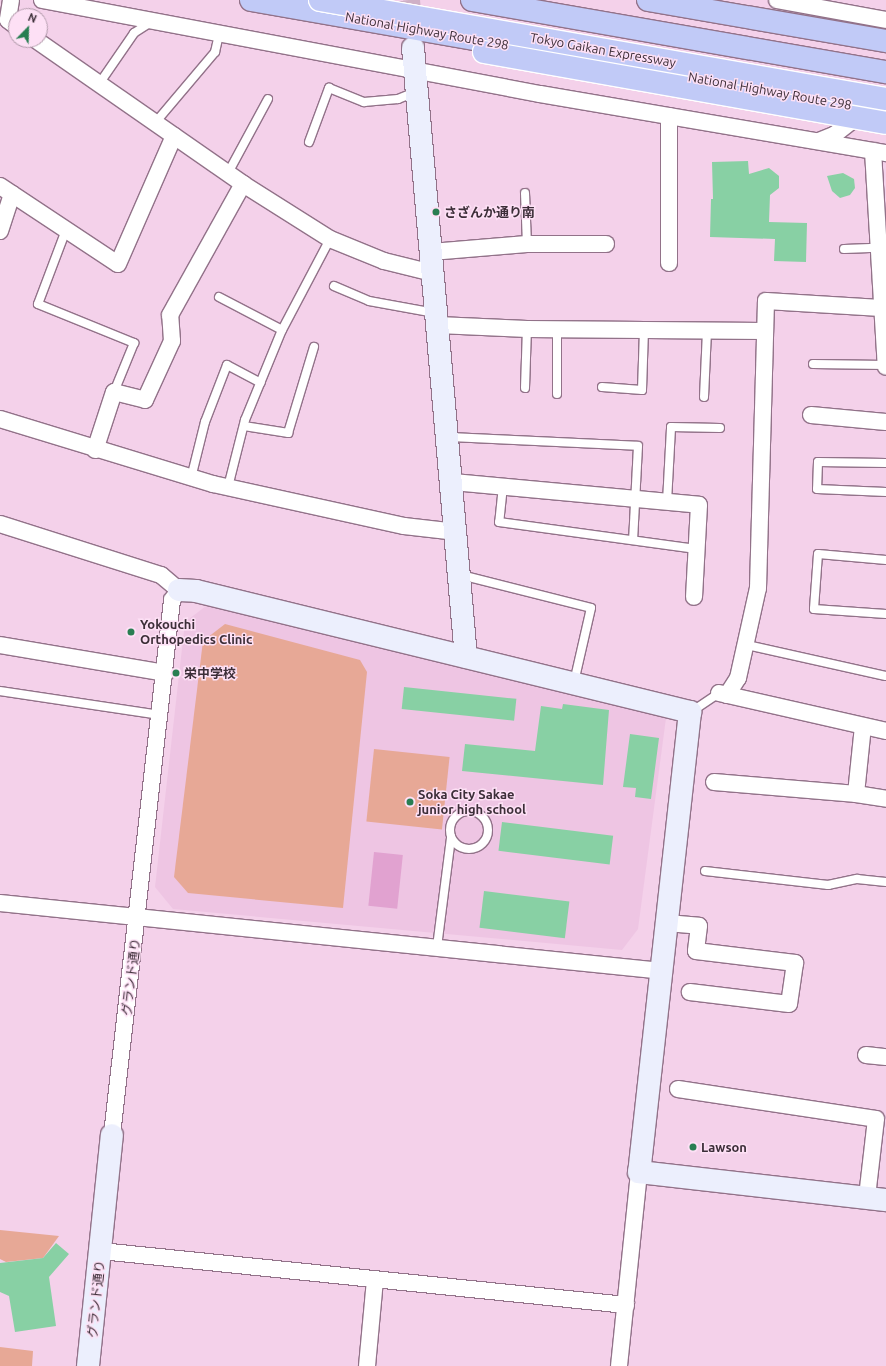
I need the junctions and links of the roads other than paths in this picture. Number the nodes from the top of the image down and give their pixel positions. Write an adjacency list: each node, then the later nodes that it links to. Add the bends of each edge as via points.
1 (42, 0): 11 (street)
2 (251, 0): 9 (highway, National Highway Route 298)
3 (320, 0): 21 (highway, Tokyo Gaikan Expressway, bridge)
4 (472, 0): 17 (highway, Tokyo Gaikan Expressway)
5 (545, 0): 16 (highway)
6 (648, 0): 13 (highway)
7 (777, 0): 8 (street)
8 (851, 6): 10 (street)
9 (343, 17): 21 (highway, National Highway Route 298); 24 (highway, bridge, via 484,52)
10 (886, 20)
11 (154, 21): 12 (street); 19 (lane, via 134,33)
12 (219, 34): 18 (street); 23 (lane, via 215,52)
13 (886, 41)
14 (47, 48): 19 (street)
15 (413, 48): 18 (street)
16 (886, 58)
17 (886, 72)
18 (416, 81): 22 (street); 27 (lane, via 398,100 364,102 329,88); 41 (street)
19 (99, 84): 23 (street)
20 (268, 99): 29 (lane)
21 (880, 106): 26 (street, via 834,135)
22 (669, 116): 26 (street); 42 (street)
23 (155, 123): 25 (street)
24 (886, 123)
25 (174, 136): 29 (street); 34 (street, via 118,264)
26 (819, 141): 28 (street)
27 (309, 142)
28 (879, 152): 31 (street)
29 (228, 173): 30 (street)
30 (243, 184): 36 (street); 60 (street, via 170,315 172,341 145,400)
31 (880, 189): 39 (street)
32 (6, 190): 34 (street); 35 (street)
33 (525, 193): 37 (lane)
34 (66, 230): 60 (lane, via 38,304 134,343)
35 (0, 231)
36 (330, 239): 41 (street, via 384,261); 50 (lane)
37 (527, 244): 38 (street); 41 (street)
38 (606, 244)
39 (877, 248): 40 (lane); 43 (street)
40 (844, 249)
41 (432, 262): 47 (street)
42 (669, 263)
43 (883, 273): 46 (street)
44 (334, 286): 47 (lane, via 369,301)
45 (219, 297): 50 (lane)
46 (881, 308): 53 (street, via 766,302); 56 (street)
47 (437, 319): 48 (street); 68 (street)
48 (527, 329): 49 (street); 59 (lane)
49 (557, 329): 51 (street); 61 (lane)
50 (282, 330): 57 (lane)
51 (644, 330): 52 (street); 58 (lane, via 642,390)
52 (707, 331): 53 (street); 62 (lane)
53 (764, 331): 88 (street, via 758,588)
54 (314, 347): 66 (lane, via 288,433)
55 (813, 364): 56 (lane)
56 (886, 366)
57 (261, 383): 66 (lane); 71 (lane, via 227,365 205,422)
58 (602, 387)
59 (525, 388)
60 (114, 392): 69 (street)
61 (557, 394)
62 (704, 397)
63 (811, 415): 65 (street)
64 (0, 419): 69 (street)
65 (886, 422)
66 (244, 426): 74 (lane)
67 (720, 428): 77 (lane, via 671,427)
68 (449, 437): 72 (street); 76 (lane, via 638,446)
69 (95, 450): 71 (street)
70 (886, 463): 75 (lane, via 818,462 817,489)
71 (191, 478): 74 (street)
72 (453, 482): 73 (street); 79 (street)
73 (503, 486): 76 (street); 80 (lane, via 499,522)
74 (228, 488): 79 (street, via 404,526)
75 (886, 492)
76 (636, 499): 77 (street); 80 (lane)
77 (667, 502): 81 (street, via 699,505)
78 (0, 524): 84 (street, via 160,575)
79 (457, 532): 83 (street)
80 (633, 540): 81 (lane)
81 (696, 549): 85 (street)
82 (886, 560): 86 (lane, via 818,554 814,609)
83 (460, 575): 89 (street); 92 (lane, via 590,608)
84 (179, 590): 89 (street, via 196,591); 90 (street, グランド通り, via 172,600)
85 (694, 597)
86 (886, 614)
87 (0, 645): 90 (street)
88 (747, 645): 91 (lane); 94 (street, via 738,678)
89 (466, 657): 92 (street)
90 (166, 673): 96 (street, グランド通り)
91 (886, 676)
92 (573, 684): 95 (street)
93 (0, 690): 96 (lane)
94 (723, 694): 95 (lane); 97 (street)
95 (690, 712): 107 (street)
96 (161, 715): 106 (street, グランド通り)
97 (862, 726): 98 (street); 100 (street)
98 (886, 732)
99 (714, 782): 100 (street)
100 (856, 794): 101 (street)
101 (886, 799)
102 (452, 829): 102 (lane, via 454,816 467,810 480,814 489,825 487,839 477,849 463,850 452,842); 108 (lane)
103 (705, 871): 104 (lane, via 828,884 857,879)
104 (886, 882)
105 (0, 903): 106 (street)
106 (138, 917): 108 (street); 114 (street, グランド通り)
107 (668, 923): 109 (street); 110 (street, via 699,926 696,951 795,963 789,1004)
108 (437, 947): 109 (street)
109 (662, 971): 115 (street)
110 (690, 992)
111 (866, 1055): 112 (street)
112 (886, 1057)
113 (678, 1089): 116 (street, via 876,1119)
114 (112, 1135): 117 (street, グランド通り)
115 (638, 1172): 116 (street); 119 (street)
116 (877, 1198)
117 (101, 1251): 118 (street); 120 (street, グランド通り)
118 (375, 1279): 119 (street); 121 (street)
119 (626, 1305): 122 (street)
120 (88, 1366)
121 (367, 1366)
122 (619, 1366)

